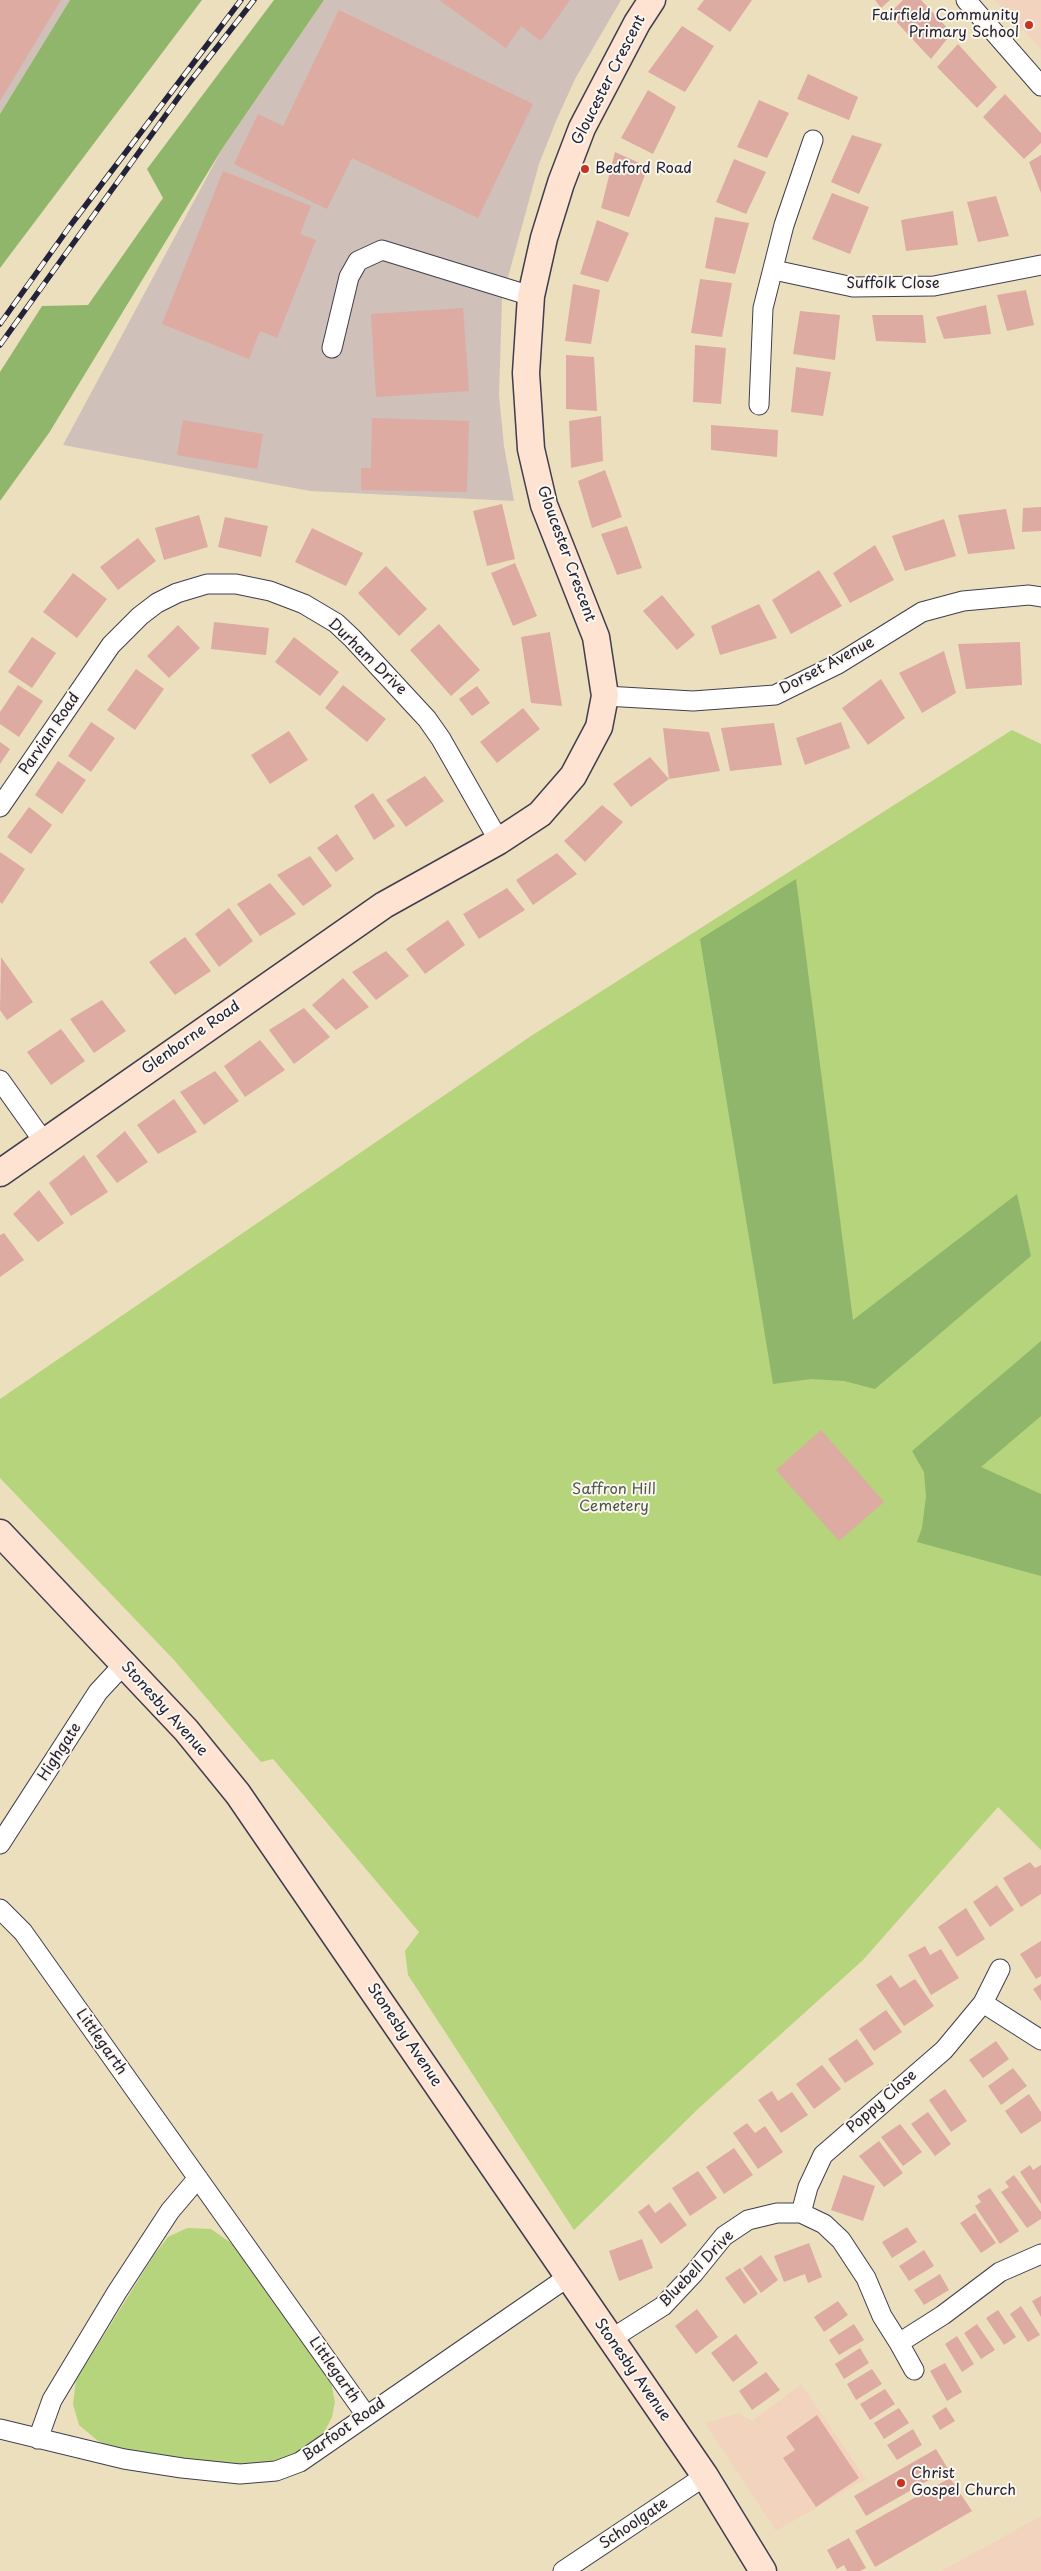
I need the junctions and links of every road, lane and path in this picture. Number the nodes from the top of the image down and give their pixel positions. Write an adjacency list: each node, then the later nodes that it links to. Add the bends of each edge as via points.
1 (652, 0): 7 (street, Gloucester Crescent, via 582,128 544,238)
2 (966, 0): 3 (street)
3 (1041, 86)
4 (813, 140): 6 (street, via 784,225)
5 (1041, 265): 6 (street, Suffolk Close, via 934,286 853,287)
6 (774, 270): 9 (street, via 763,308)
7 (531, 296): 8 (street, via 382,250 358,261 348,277); 12 (street, Gloucester Crescent, via 526,373 531,450 544,505 596,637)
8 (332, 348)
9 (759, 405)
10 (1041, 597): 12 (street, Dorset Avenue, via 1030,595 963,601 922,612 838,664 775,695 693,700)
11 (83, 685): 13 (street, Parvian Road); 14 (street, Durham Drive, via 111,646 157,602 206,584 236,584 270,591 304,604 336,623 417,706 441,738)
12 (605, 696): 14 (street, Gloucester Crescent, via 599,728 573,776 540,814)
13 (0, 807)
14 (499, 840): 15 (street, Gloucester Crescent)
15 (384, 905): 17 (street, Glenborne Road)
16 (0, 1080): 17 (street)
17 (44, 1142): 18 (street, Glenborne Road)
18 (0, 1173)
19 (0, 1533): 20 (street, Stonesby Avenue)
20 (124, 1664): 21 (street, Highgate, via 98,1692); 29 (street, Stonesby Avenue, via 186,1730 238,1794)
21 (0, 1844)
22 (0, 1908): 26 (street, Littlegarth, via 23,1932)
23 (1000, 1968): 24 (street, Poppy Close)
24 (983, 2003): 25 (street); 27 (street, Poppy Close, via 944,2050 823,2155 808,2187)
25 (1041, 2040)
26 (198, 2178): 33 (street, Littlegarth); 35 (street, via 170,2211 117,2292 52,2400)
27 (801, 2214): 30 (street, Bluebell Drive, via 777,2213 748,2220 724,2236 663,2306); 31 (street, Bluebell Drive, via 824,2224 841,2240 866,2278 882,2316)
28 (1041, 2254): 31 (street, via 1000,2272)
29 (568, 2277): 30 (street, Stonesby Avenue); 33 (street, Barfoot Road)
30 (610, 2339): 36 (street, Stonesby Avenue)
31 (899, 2343): 32 (street, Bluebell Drive)
32 (914, 2370)
33 (366, 2415): 35 (street, Barfoot Road, via 300,2462 276,2471 240,2474 124,2459)
34 (0, 2429): 35 (street, Barfoot Road)
35 (38, 2439)
36 (705, 2476): 37 (street, Schoolgate); 38 (street, Stonesby Avenue)
37 (563, 2571)
38 (763, 2571)

